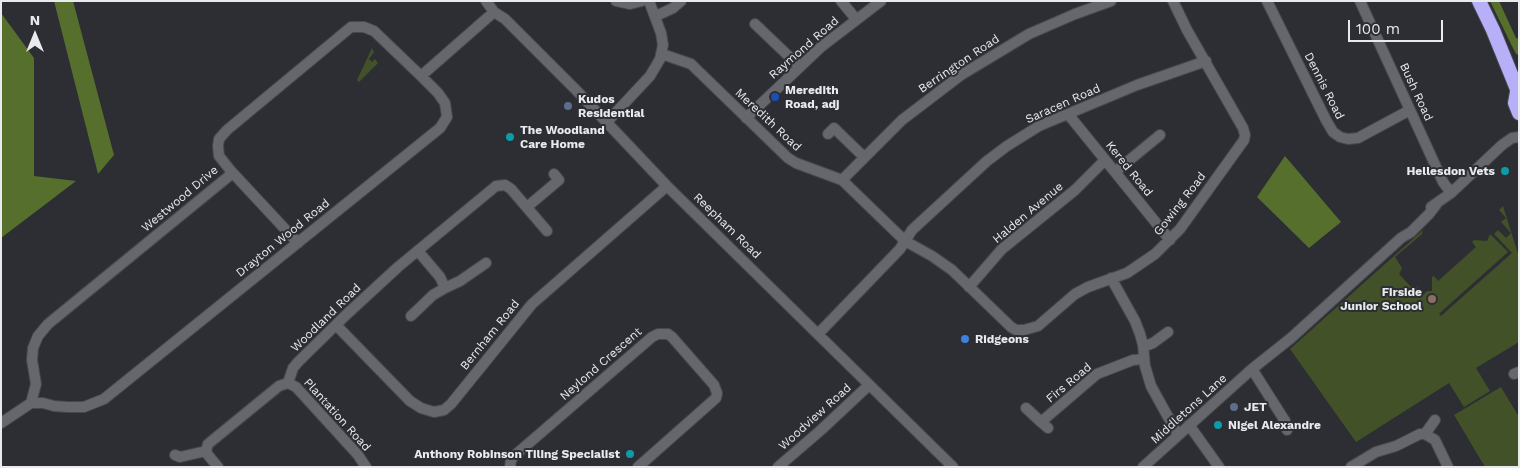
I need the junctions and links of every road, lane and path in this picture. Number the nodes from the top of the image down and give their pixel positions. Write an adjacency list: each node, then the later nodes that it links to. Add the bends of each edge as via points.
1 (486, 1): 13 (street, Reepham Road)
2 (616, 1): 3 (street, via 630,4)
3 (642, 1)
4 (649, 1): 14 (street)
5 (681, 1): 14 (street)
6 (840, 1): 15 (street)
7 (881, 1): 15 (street, Raymond Road)
8 (1111, 1): 31 (street, Berrington Road, via 1029,34 961,75 902,120)
9 (1174, 1): 18 (street, Gowing Road)
10 (1267, 1): 22 (street, Dennis Road, via 1326,120 1340,137 1358,138)
11 (1360, 1): 22 (street, Bush Road)
12 (1479, 1): 21 (highway)
13 (494, 12): 20 (street); 26 (street, Reepham Road, via 505,19)
14 (656, 16): 17 (street)
15 (856, 19): 19 (street, Raymond Road)
16 (755, 24): 19 (street)
17 (662, 54): 25 (street, Meredith Road, via 691,64); 26 (street, via 650,76)
18 (1206, 61): 23 (street, Saracen Road); 41 (street, Gowing Road, via 1243,128 1244,140)
19 (799, 66): 25 (street, Raymond Road)
20 (421, 76): 33 (street, Westwood Drive, via 374,31 351,27 219,139 219,156); 43 (street, Drayton Wood Road, via 445,103 447,117 440,128)
21 (1518, 93): 24 (highway, via 1515,103)
22 (1410, 110): 38 (street, Bush Road, via 1445,187)
23 (1068, 114): 32 (street, Kered Road); 42 (street, Saracen Road, via 1039,126 1007,146 940,203)
24 (1519, 114)
25 (746, 118): 36 (street, Meredith Road, via 788,158)
26 (606, 122): 37 (street, Reepham Road)
27 (830, 128): 31 (street)
28 (1519, 129): 30 (street, Middletons Lane, via 1513,134)
29 (1160, 135): 34 (street)
30 (1515, 138): 38 (street, Middletons Lane, via 1497,149)
31 (864, 157): 36 (street, Berrington Road)
32 (1105, 160): 34 (street, Kered Road); 47 (street, Halden Avenue, via 1076,190 1002,249)
33 (231, 171): 43 (street); 58 (street, Westwood Drive, via 229,176 48,324 33,348 36,384)
34 (1115, 172): 41 (street, Kered Road)
35 (554, 174): 39 (street, via 559,180)
36 (842, 180): 42 (street, Meredith Road)
37 (667, 186): 50 (street, Bernham Road, via 532,304 444,410 434,412 410,401); 52 (street, Reepham Road)
38 (1451, 193): 55 (street, Middletons Lane, via 1411,232)
39 (526, 207): 40 (street, Woodland Road); 44 (street, Woodland Road, via 511,189 505,185 496,186)
40 (547, 231)
41 (1170, 240): 46 (street, Gowing Road, via 1141,264)
42 (904, 241): 47 (street, Gowing Road, via 952,270); 52 (street)
43 (298, 243): 58 (street, Drayton Wood Road, via 104,399 84,407)
44 (418, 251): 48 (street); 50 (street, Woodland Road)
45 (486, 263): 48 (street)
46 (1110, 278): 47 (street, Gowing Road, via 1075,294 1038,326 1024,330 1016,330 1004,322); 53 (street, via 1135,322)
47 (969, 287)
48 (445, 288): 49 (street)
49 (411, 316)
50 (336, 326): 56 (street, Woodland Road, via 298,362)
51 (1168, 332): 53 (street)
52 (818, 334): 57 (street, Reepham Road)
53 (1143, 345): 54 (street)
54 (1144, 359): 59 (street, Firs Road, via 1132,360 1097,374 1045,425); 65 (street, via 1151,386)
55 (1252, 369): 62 (street, Middletons Lane); 63 (street, via 1285,421)
56 (288, 383): 66 (street, via 279,386 213,439); 70 (street, Plantation Road, via 296,387)
57 (869, 385): 72 (street, Woodview Road); 73 (street, Reepham Road)
58 (31, 403): 61 (street)
59 (1026, 408)
60 (1435, 420): 64 (street)
61 (1, 423)
62 (1189, 425): 65 (street, Middletons Lane); 75 (street)
63 (1287, 430)
64 (1425, 434): 76 (street, via 1415,435 1376,452); 77 (street, via 1435,440)
65 (1178, 435): 74 (street, Middletons Lane)
66 (206, 451): 67 (street, via 180,457); 68 (street)
67 (175, 455)
68 (216, 466)
69 (640, 466): 71 (street, Neylond Crescent, via 716,398 714,385 668,334 652,336 514,456)
70 (366, 467)
71 (510, 467)
72 (778, 467)
73 (953, 467)
74 (1143, 467)
75 (1219, 467)
76 (1351, 467)
77 (1448, 467)

